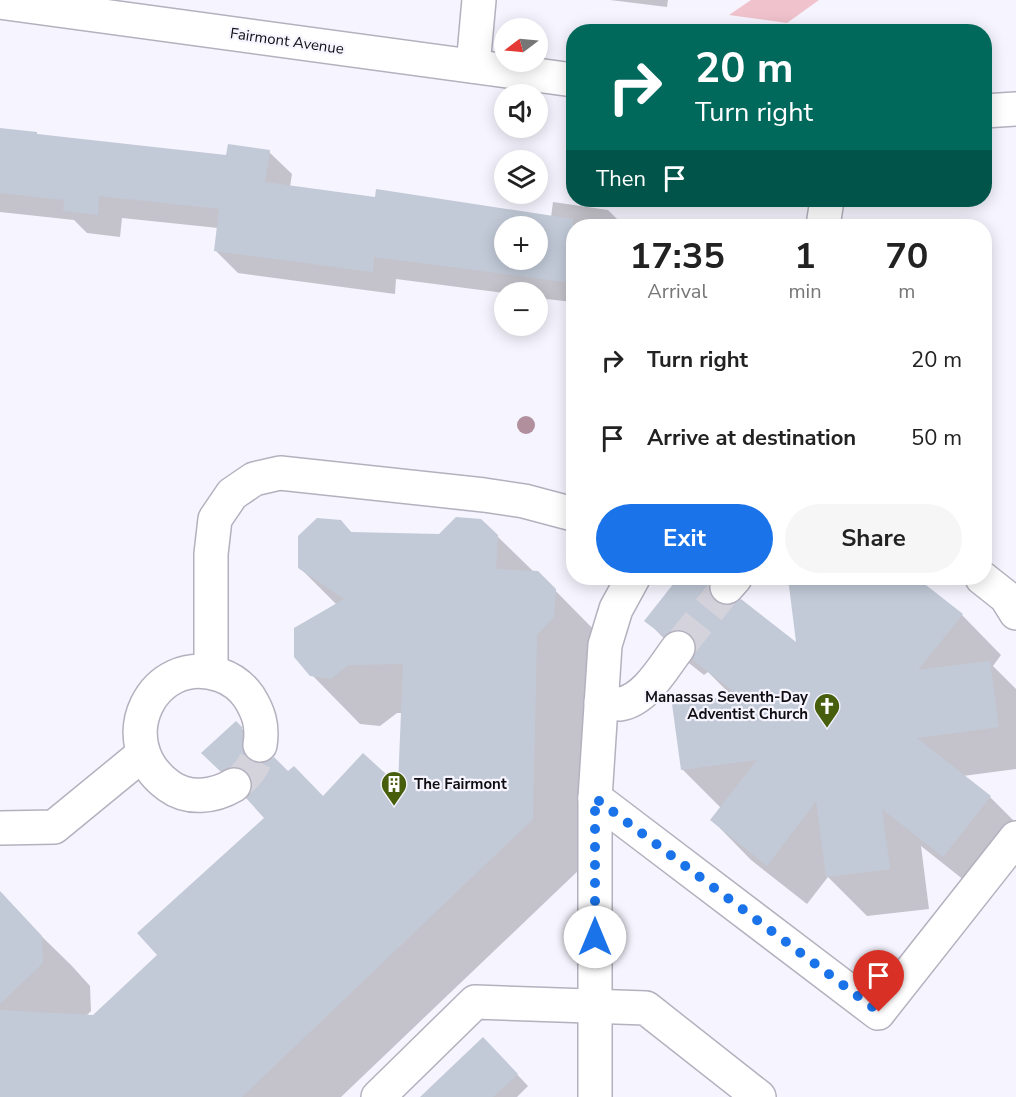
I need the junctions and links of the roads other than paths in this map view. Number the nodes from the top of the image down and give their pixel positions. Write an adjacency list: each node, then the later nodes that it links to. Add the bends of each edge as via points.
1 (479, 0): 3 (street)
2 (0, 2): 3 (street, Fairmont Avenue)
3 (473, 66): 4 (street, Fairmont Avenue)
4 (566, 79)
5 (1016, 109): 6 (street)
6 (992, 110)
7 (566, 511): 12 (street, via 484,495 279,473 254,478 231,494 215,519 211,554)
8 (629, 585): 13 (street, via 616,609 605,645)
9 (991, 585): 10 (street, via 1006,597)
10 (1016, 613)
11 (678, 648): 13 (street, via 632,700 619,704)
12 (211, 672): 14 (street, via 244,690 257,709 262,730); 15 (street, via 178,676 152,696 140,720)
13 (601, 702): 17 (street)
14 (260, 744)
15 (143, 754): 16 (street, via 158,778 174,790 207,795); 18 (street, via 54,827)
16 (234, 785)
17 (595, 798): 19 (street, via 879,1012); 20 (street)
18 (0, 828)
19 (1016, 838)
20 (595, 1006): 21 (street, via 475,1002); 22 (street); 23 (street, via 646,1008)
21 (378, 1097)
22 (595, 1097)
23 (759, 1097)

